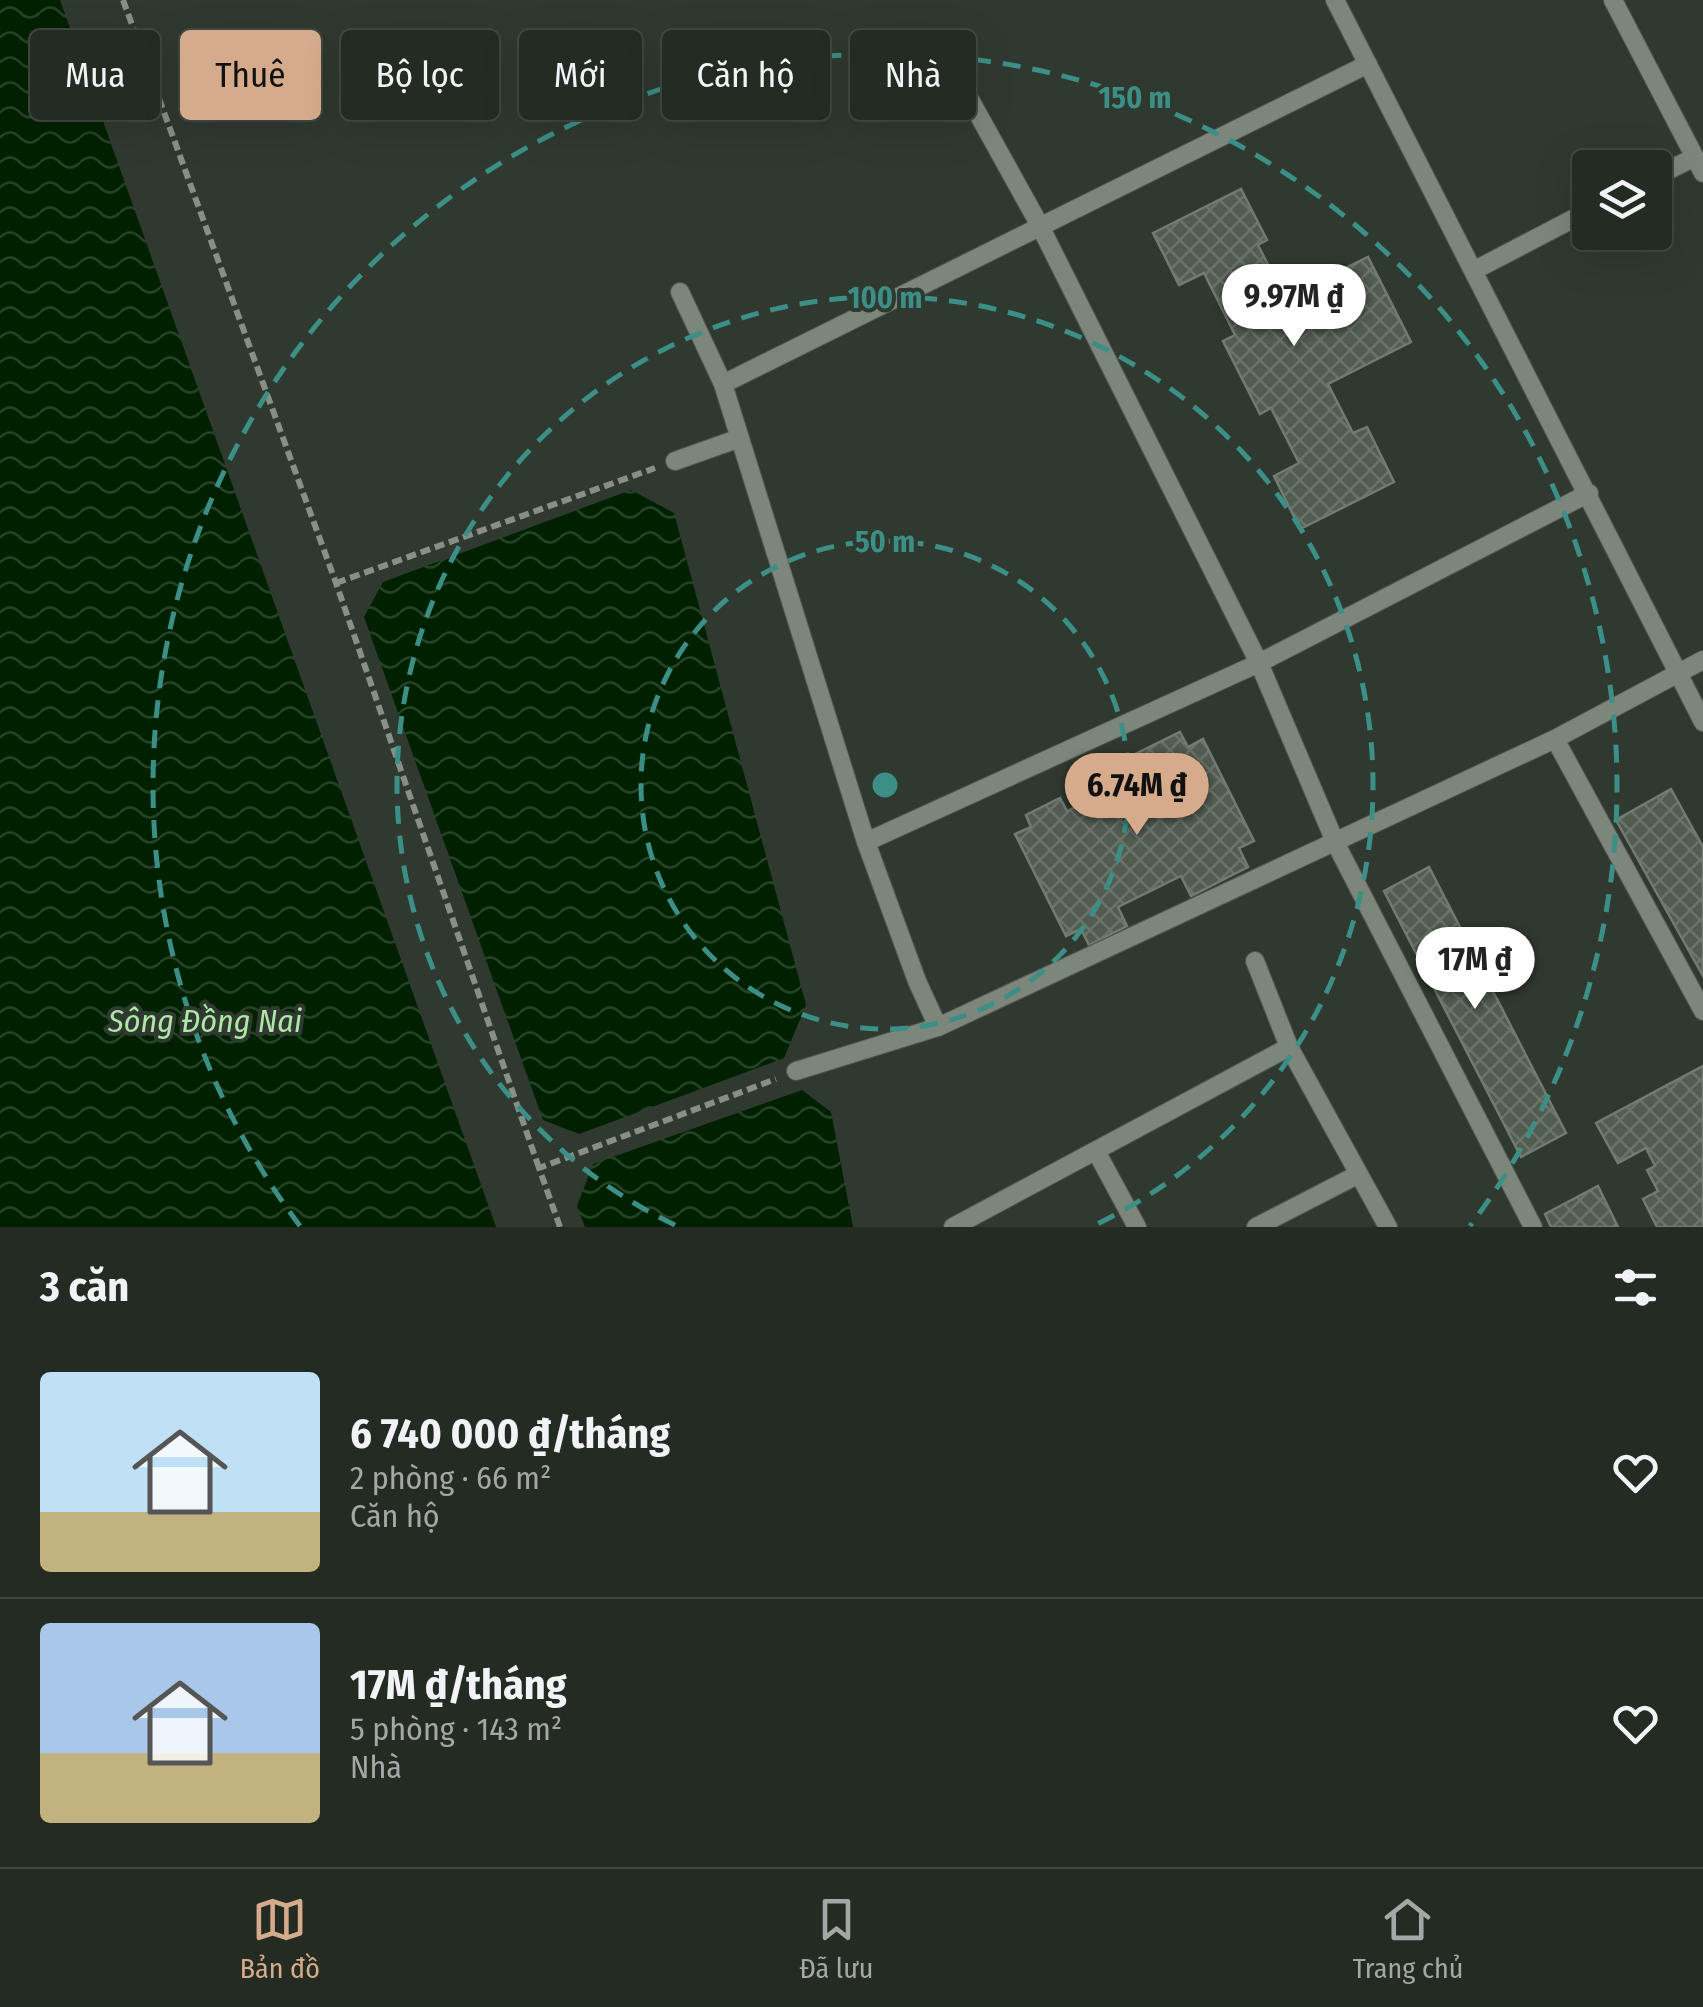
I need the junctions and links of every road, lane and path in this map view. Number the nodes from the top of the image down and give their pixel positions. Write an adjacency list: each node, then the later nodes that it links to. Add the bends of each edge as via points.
1 (124, 0): 16 (path)
2 (1336, 0): 4 (lane)
3 (1613, 0): 6 (lane)
4 (1368, 64): 9 (lane); 10 (lane)
5 (976, 110): 9 (lane)
6 (1699, 165): 7 (lane)
7 (1672, 172)
8 (1572, 219): 10 (lane)
9 (1039, 224): 12 (lane); 18 (lane)
10 (1475, 270): 15 (lane)
11 (680, 292): 12 (lane)
12 (723, 384): 13 (lane)
13 (740, 438): 14 (lane); 22 (lane)
14 (675, 461): 16 (path)
15 (1589, 493): 18 (lane); 19 (lane)
16 (336, 582): 30 (path)
17 (1703, 660): 19 (lane)
18 (1260, 663): 22 (lane); 23 (lane)
19 (1678, 673): 20 (lane); 21 (lane)
20 (1703, 722)
21 (1555, 739): 23 (lane); 25 (lane)
22 (866, 842): 26 (lane)
23 (1336, 844): 26 (lane); 37 (lane)
24 (1255, 961): 27 (lane)
25 (1703, 1011)
26 (938, 1026): 28 (lane)
27 (1289, 1047): 29 (lane); 31 (lane)
28 (796, 1071): 30 (path)
29 (1096, 1150): 33 (lane); 34 (lane)
30 (539, 1168): 32 (path)
31 (1359, 1174): 35 (lane); 36 (lane)
32 (560, 1227)
33 (953, 1227)
34 (1137, 1227)
35 (1256, 1227)
36 (1388, 1227)
37 (1533, 1227)

